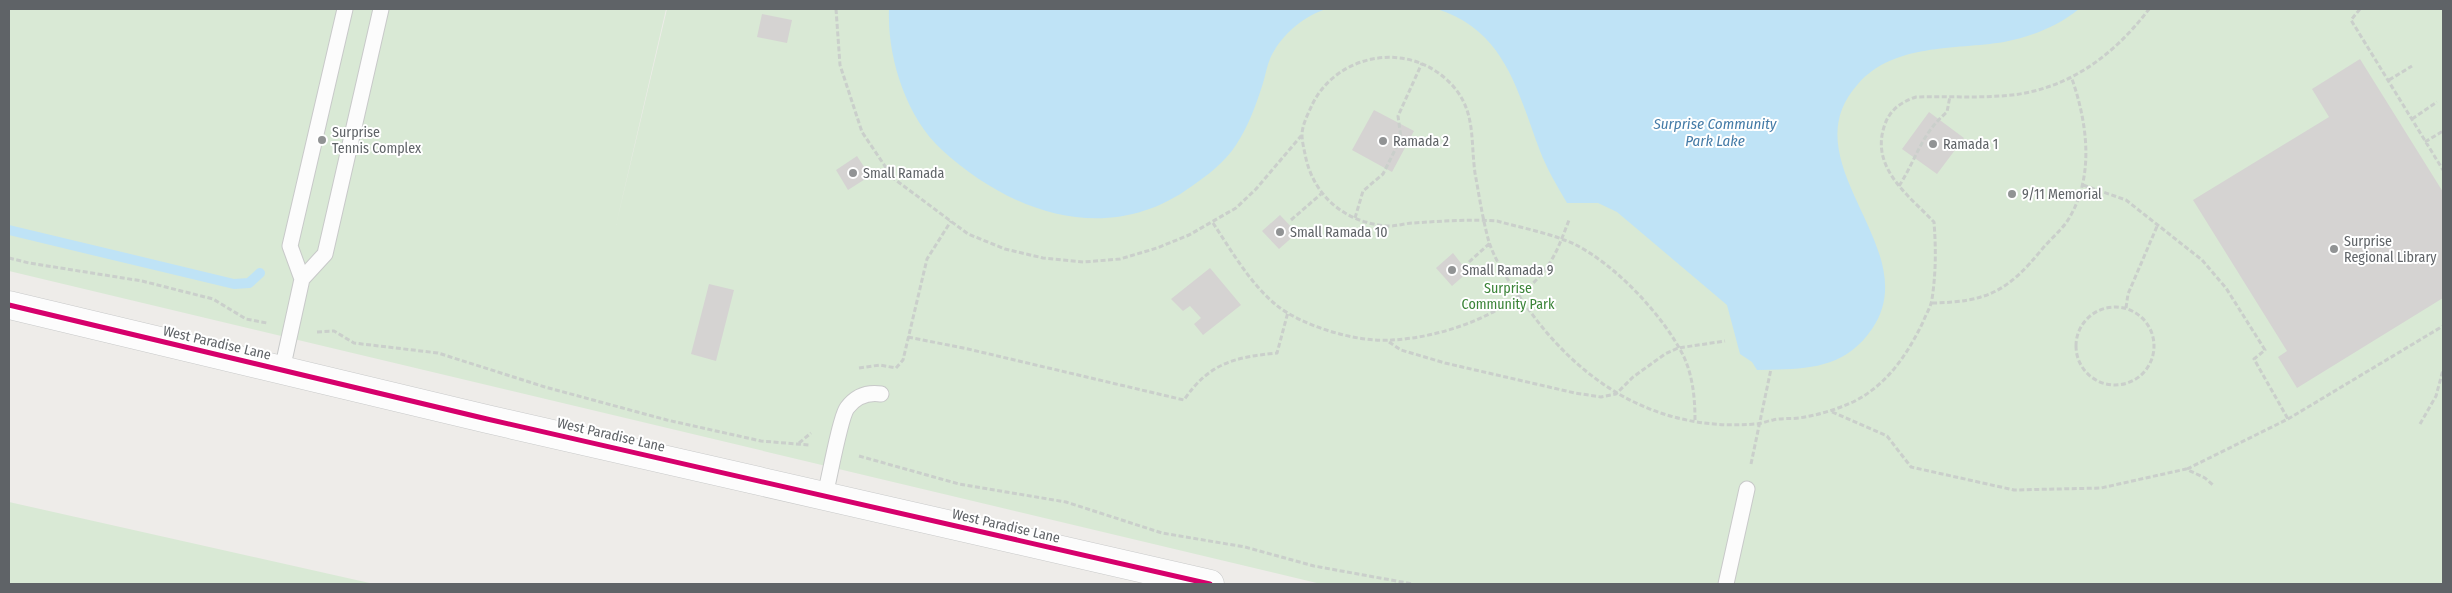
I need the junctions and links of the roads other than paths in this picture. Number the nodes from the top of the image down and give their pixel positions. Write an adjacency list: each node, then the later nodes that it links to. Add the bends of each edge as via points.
1 (345, 9): 3 (lane, via 290,246)
2 (381, 9): 3 (lane, via 325,254)
3 (302, 279): 5 (lane)
4 (9, 304): 5 (street, West Paradise Lane)
5 (282, 370): 8 (street, West Paradise Lane)
6 (881, 394): 8 (lane, via 870,392 846,409)
7 (1747, 489): 10 (lane)
8 (825, 495): 9 (street, West Paradise Lane)
9 (1210, 584)
10 (1726, 584)

